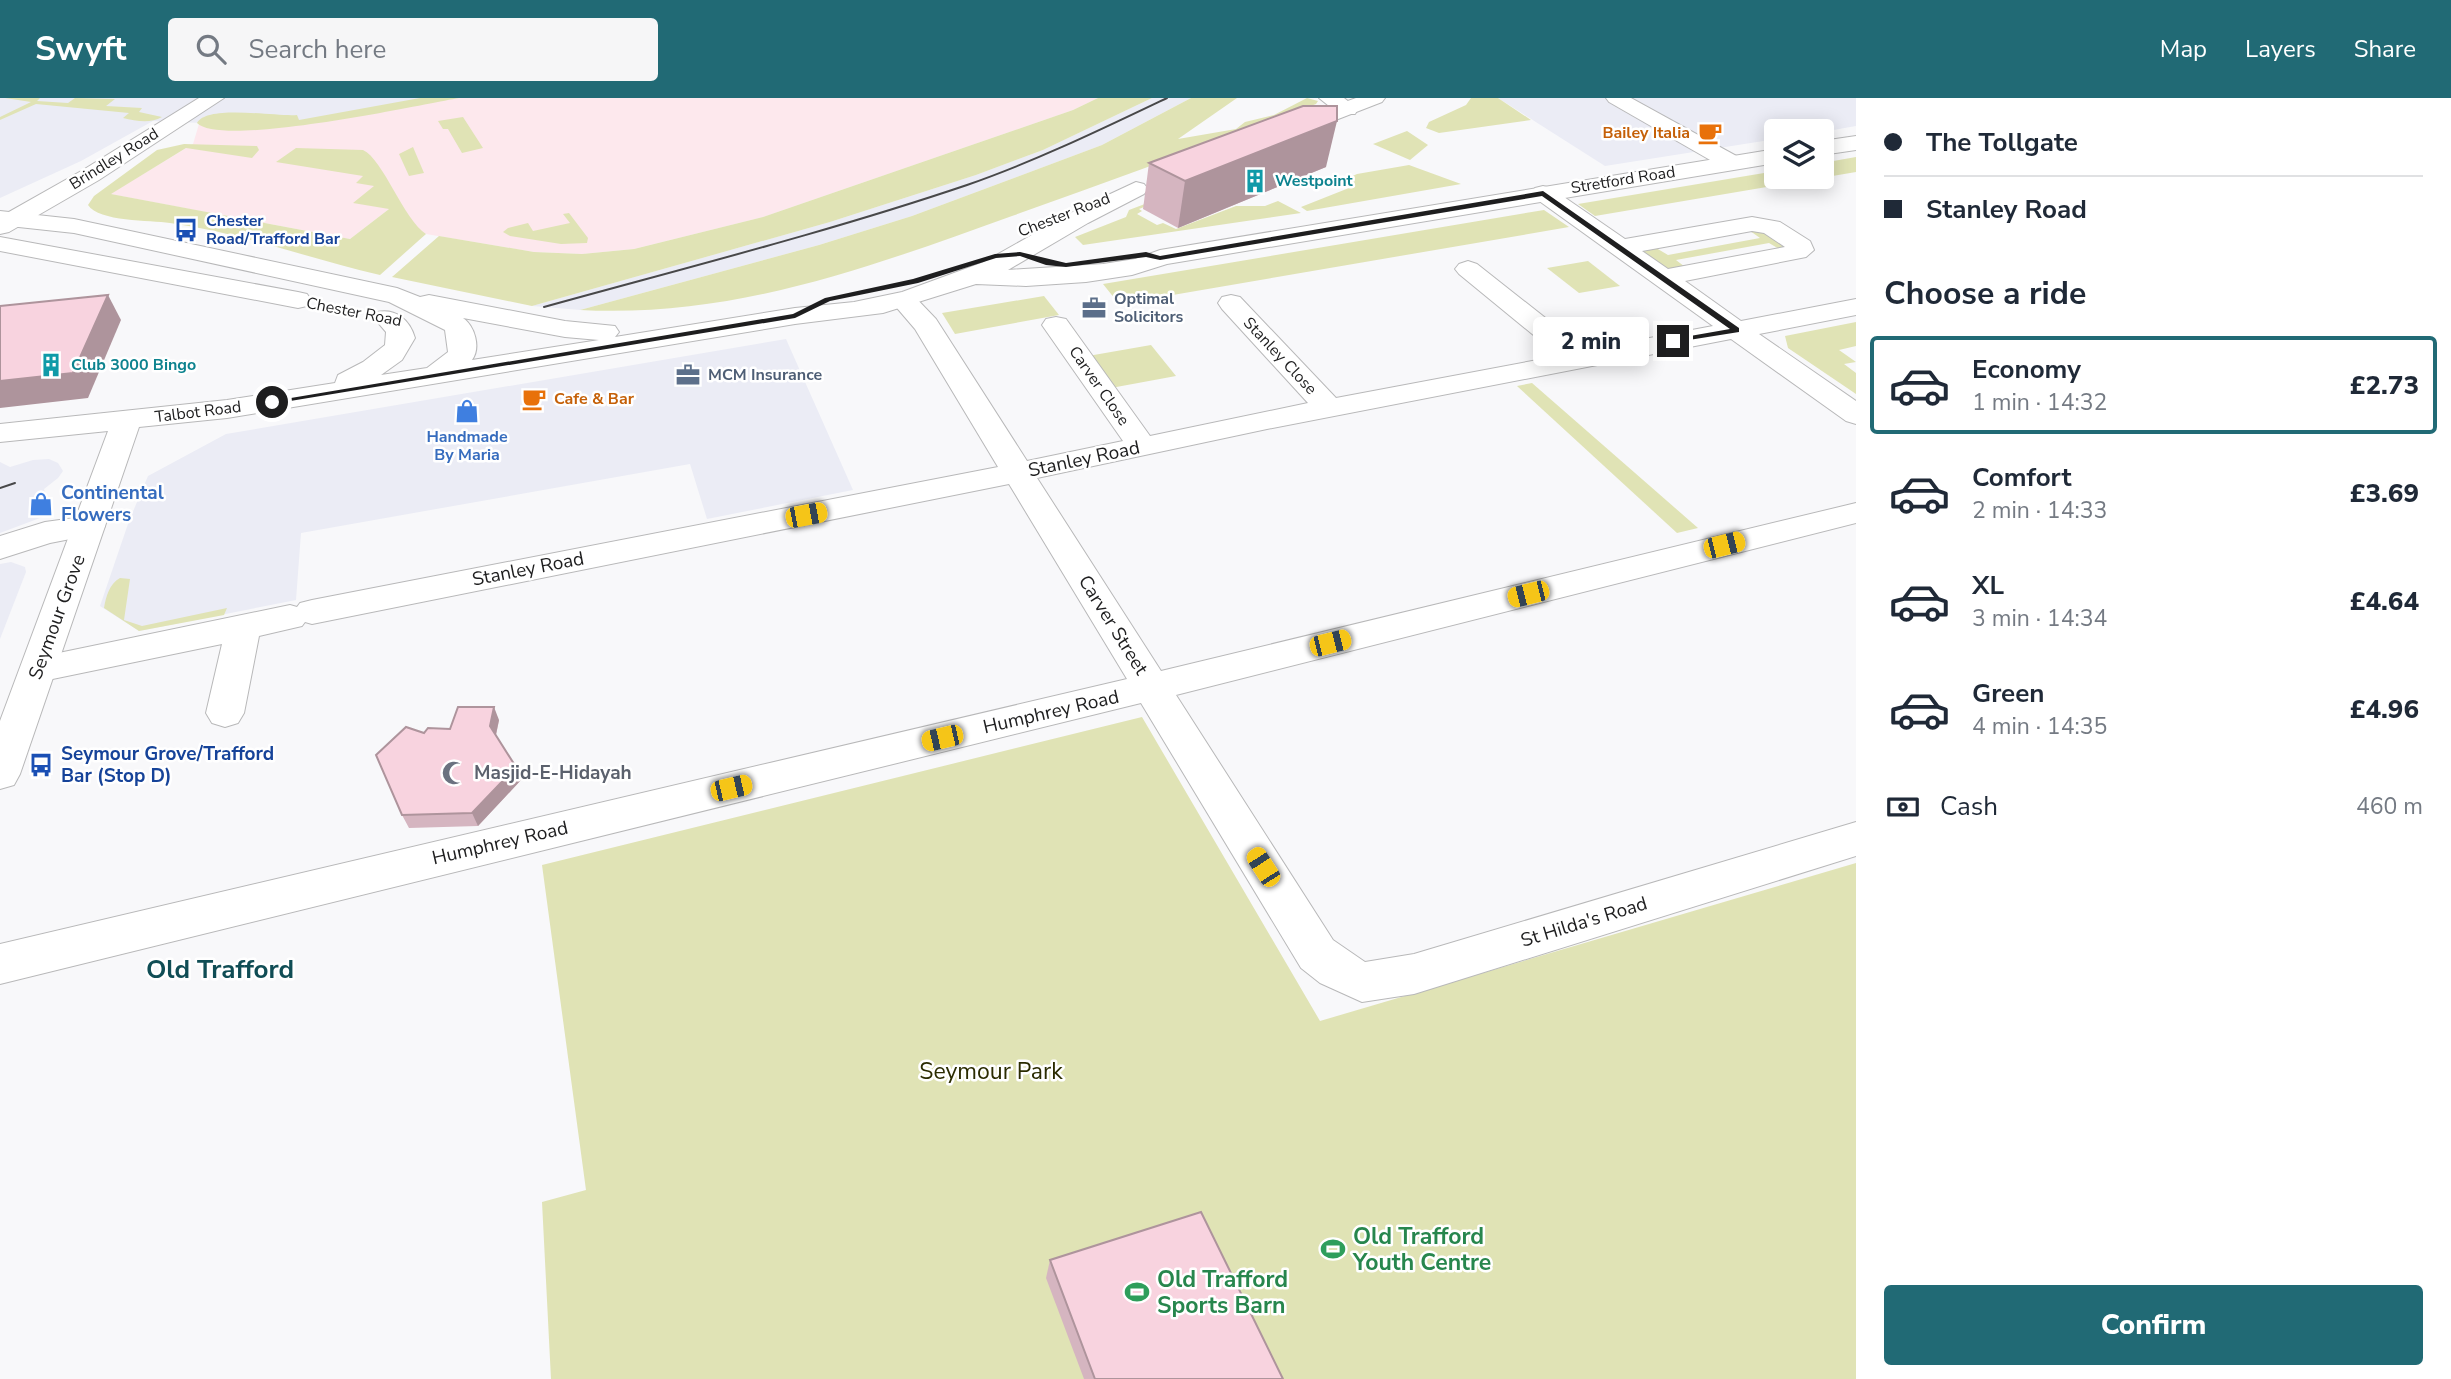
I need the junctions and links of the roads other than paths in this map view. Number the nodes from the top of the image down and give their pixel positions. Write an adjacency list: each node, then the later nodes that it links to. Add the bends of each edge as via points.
1 (214, 98): 13 (street, Brindley Road, via 91,175)
2 (1375, 98): 4 (street)
3 (1617, 98): 9 (street)
4 (1338, 103): 5 (street)
5 (1272, 137)
6 (1856, 143): 7 (street)
7 (1834, 146)
8 (1764, 158): 9 (street, Stretford Road)
9 (1732, 163): 12 (street, Stretford Road)
10 (1160, 179): 11 (street, Chester Road)
11 (1136, 189): 16 (street, Chester Road); 17 (street, Chester Road)
12 (1543, 193): 15 (street); 18 (street, Stretford Road)
13 (5, 221): 25 (street, Chester Road, via 74,226)
14 (0, 244): 25 (street, Chester Road)
15 (1619, 248): 21 (street); 21 (street, via 1752,224 1771,227 1801,246 1797,252)
16 (975, 249)
17 (1020, 254): 18 (street, via 1066,265 1146,254); 20 (street, Chester Road); 23 (street, via 983,259 915,281)
18 (1160, 258): 20 (street, Stretford Road, via 1148,265 1054,279)
19 (1468, 269): 32 (street)
20 (974, 276): 22 (street, Stretford Road)
21 (1663, 278): 29 (street)
22 (904, 288): 23 (street); 27 (street, Stretford Road, via 840,314); 39 (street, Carver Street)
23 (828, 300): 27 (street)
24 (1231, 303): 34 (street, Stanley Close)
25 (392, 307): 30 (street); 31 (street, Chester Road, via 457,325 462,355); 33 (street, via 401,340 375,368 347,381)
26 (1856, 307): 29 (street, Stanley Road)
27 (795, 316): 30 (street, Stretford Road)
28 (1056, 325): 38 (street, Carver Close)
29 (1737, 330): 32 (street, Stanley Road); 35 (street)
30 (659, 338): 31 (street, Stretford Road)
31 (433, 353): 33 (street, Talbot Road)
32 (1580, 359): 34 (street, Stanley Road)
33 (272, 402): 36 (street, Talbot Road)
34 (1329, 408): 38 (street, Stanley Road)
35 (1856, 415)
36 (126, 421): 37 (street, Talbot Road); 41 (street, Seymour Grove)
37 (0, 433)
38 (1142, 446): 39 (street, Stanley Road)
39 (1017, 473): 43 (street, Stanley Road); 45 (street, Carver Street)
40 (1856, 513): 45 (street, Humphrey Road)
41 (89, 526): 42 (street, via 45,533); 44 (street, Seymour Grove)
42 (0, 548)
43 (243, 627): 44 (street, Stanley Road); 46 (street)
44 (38, 669): 47 (street, Seymour Grove)
45 (1152, 687): 49 (street, Carver Street); 50 (street, Humphrey Road)
46 (225, 713)
47 (0, 774)
48 (1856, 839): 49 (street, St Hilda's Road, via 1414,974 1363,982)
49 (1317, 954)
50 (0, 964)

